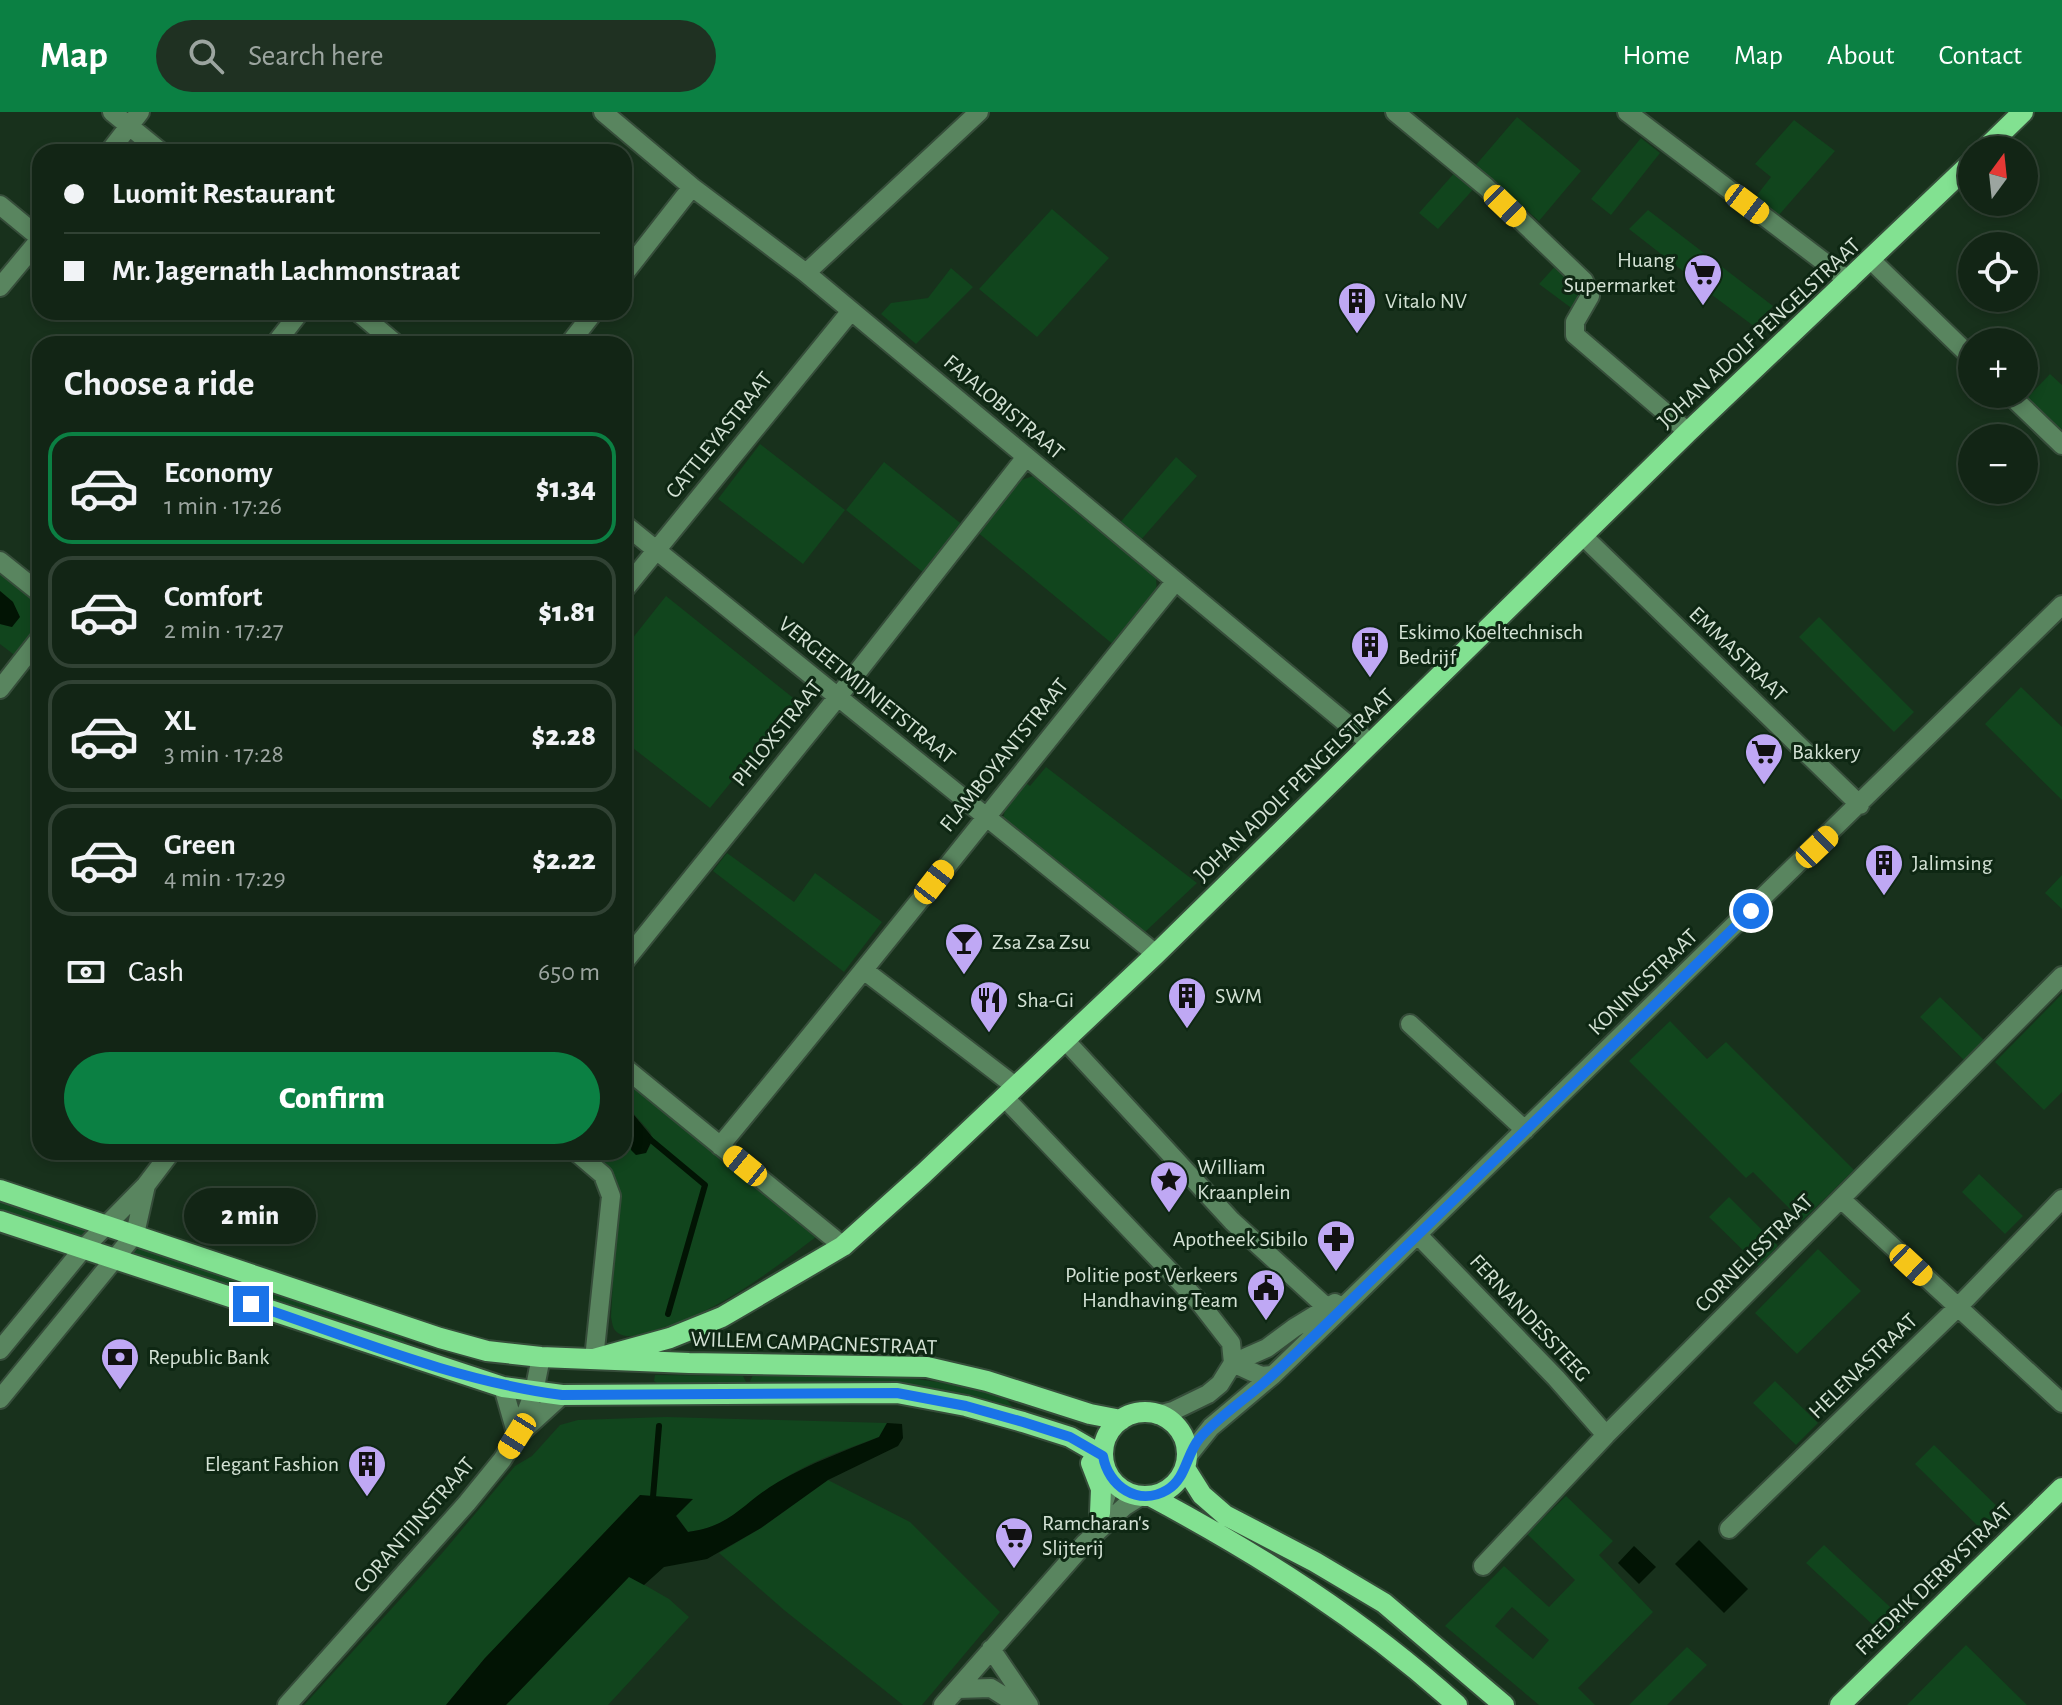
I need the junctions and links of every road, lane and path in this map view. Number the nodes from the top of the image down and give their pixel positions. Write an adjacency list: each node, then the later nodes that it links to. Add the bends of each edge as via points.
1 (112, 112): 7 (street)
2 (603, 112): 12 (street, FAJALOBISTRAAT)
3 (979, 112): 18 (street)
4 (1395, 112): 30 (street, via 1486,187 1584,281 1590,296 1575,322 1575,335)
5 (1627, 112): 19 (street)
6 (2023, 112): 8 (main road)
7 (135, 119): 9 (street); 10 (street)
8 (1998, 136)
9 (115, 144)
10 (155, 144)
11 (1958, 176): 16 (main road, JOHAN ADOLF PENGELSTRAAT)
12 (692, 187): 17 (street); 18 (street, FAJALOBISTRAAT)
13 (0, 205): 14 (street)
14 (32, 231)
15 (32, 248): 20 (street)
16 (1871, 260): 19 (main road, JOHAN ADOLF PENGELSTRAAT); 28 (street)
17 (632, 264)
18 (806, 273): 21 (street, FAJALOBISTRAAT)
19 (1849, 281): 30 (main road, JOHAN ADOLF PENGELSTRAAT)
20 (0, 287)
21 (851, 311): 32 (street, FAJALOBISTRAAT); 35 (street, CATTLEYASTRAAT)
22 (294, 320): 25 (street)
23 (368, 320): 26 (street)
24 (588, 320): 27 (street)
25 (281, 336)
26 (386, 336)
27 (575, 336)
28 (1958, 344)
29 (2024, 408): 31 (street)
30 (1688, 432): 34 (main road, JOHAN ADOLF PENGELSTRAAT)
31 (2062, 445)
32 (1026, 457): 38 (street, FAJALOBISTRAAT); 43 (street, PHLOXSTRAAT)
33 (632, 530): 35 (street, VERGEETMIJNIETSTRAAT)
34 (1583, 536): 44 (main road, JOHAN ADOLF PENGELSTRAAT); 45 (street, EMMASTRAAT)
35 (656, 549): 37 (street, CATTLEYASTRAAT); 43 (street, VERGEETMIJNIETSTRAAT)
36 (0, 561): 39 (street)
37 (632, 580)
38 (1175, 582): 44 (street, FAJALOBISTRAAT); 46 (street, FLAMBOYANTSTRAAT)
39 (32, 587)
40 (2062, 605): 45 (street, KONINGSTRAAT)
41 (32, 648): 42 (street)
42 (0, 689)
43 (837, 698): 46 (street, VERGEETMIJNIETSTRAAT); 47 (street, PHLOXSTRAAT)
44 (1370, 743): 48 (main road, JOHAN ADOLF PENGELSTRAAT)
45 (1860, 805): 55 (street, KONINGSTRAAT)
46 (986, 815): 48 (street, VERGEETMIJNIETSTRAAT); 49 (street, FLAMBOYANTSTRAAT)
47 (632, 952)
48 (1156, 954): 52 (main road, JOHAN ADOLF PENGELSTRAAT)
49 (865, 971): 54 (street); 56 (street, FLAMBOYANTSTRAAT)
50 (2062, 976): 61 (street, CORNELISSTRAAT)
51 (1410, 1024): 55 (street)
52 (1065, 1040): 54 (main road, JOHAN ADOLF PENGELSTRAAT); 71 (street, via 1232,1221)
53 (632, 1074): 56 (street)
54 (1009, 1092): 67 (main road, JOHAN ADOLF PENGELSTRAAT); 75 (street, via 1200,1303 1231,1343)
55 (1525, 1130): 66 (street, KONINGSTRAAT)
56 (720, 1146): 67 (street)
57 (165, 1160): 59 (street)
58 (585, 1160): 74 (street, via 603,1175 611,1196)
59 (146, 1185): 64 (street); 65 (street)
60 (0, 1190): 64 (main road, WILLEM CAMPAGNESTRAAT)
61 (1841, 1199): 70 (street); 84 (street, CORNELISSTRAAT)
62 (2062, 1199): 70 (street, HELENASTRAAT)
63 (0, 1221): 68 (main road)
64 (107, 1224): 65 (main road, WILLEM CAMPAGNESTRAAT); 68 (street)
65 (135, 1234): 69 (street); 73 (main road, WILLEM CAMPAGNESTRAAT, via 440,1338 487,1351)
66 (1418, 1235): 71 (street, KONINGSTRAAT, via 1359,1292); 84 (street, FERNANDESSTEEG)
67 (843, 1246): 74 (main road, JOHAN ADOLF PENGELSTRAAT, via 722,1317)
68 (83, 1249): 69 (main road); 72 (street)
69 (113, 1259): 77 (main road); 80 (street)
70 (1957, 1308): 81 (street); 93 (street, HELENASTRAAT)
71 (1330, 1311): 75 (street, KONINGSTRAAT); 76 (street, KONINGSTRAAT)
72 (0, 1350)
73 (541, 1357): 74 (main road, WILLEM CAMPAGNESTRAAT); 78 (street, CORANTIJNSTRAAT)
74 (594, 1359): 83 (main road, WILLEM CAMPAGNESTRAAT, via 927,1367)
75 (1233, 1363): 76 (street, via 1261,1376); 82 (street, KONINGSTRAAT, via 1208,1394)
76 (1273, 1375): 88 (street, KONINGSTRAAT, via 1211,1427)
77 (503, 1387): 78 (main road); 85 (street)
78 (534, 1392): 79 (main road); 85 (street, CORANTIJNSTRAAT)
79 (562, 1395): 85 (street); 86 (main road, via 897,1393 966,1406)
80 (0, 1399)
81 (2062, 1403)
82 (1158, 1415): 83 (main road, via 1139,1413); 88 (main road, via 1178,1428)
83 (1121, 1420): 87 (main road, via 1107,1436)
84 (1606, 1435): 95 (street, CORNELISSTRAAT)
85 (517, 1436): 98 (street, CORANTIJNSTRAAT, via 467,1503)
86 (1070, 1437): 87 (main road); 92 (main road, via 1098,1477)
87 (1103, 1456): 89 (main road)
88 (1186, 1463): 91 (main road, via 1173,1485); 103 (main road, via 1202,1495 1225,1515 1384,1603)
89 (1112, 1480): 91 (main road); 92 (street)
90 (2062, 1488): 104 (main road, FREDRIK DERBYSTRAAT)
91 (1145, 1496): 94 (street); 102 (main road, via 1229,1538 1298,1581 1406,1659)
92 (1100, 1513): 94 (street)
93 (1729, 1529)
94 (1085, 1543): 96 (street)
95 (1483, 1566)
96 (991, 1649): 97 (street); 101 (street)
97 (957, 1689): 99 (street); 100 (street, via 991,1688)
98 (287, 1705)
99 (943, 1705)
100 (1018, 1705)
101 (1029, 1705)
102 (1457, 1705)
103 (1504, 1705)
104 (1840, 1705)

